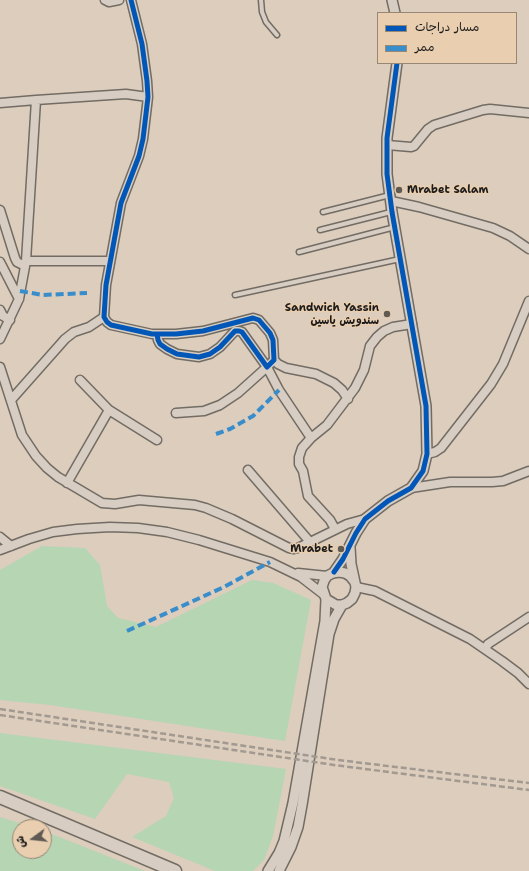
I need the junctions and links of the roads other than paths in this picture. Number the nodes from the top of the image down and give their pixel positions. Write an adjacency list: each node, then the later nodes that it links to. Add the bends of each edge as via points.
1 (105, 0): 2 (street)
2 (119, 0)
3 (131, 0): 9 (street, via 146,64)
4 (261, 0): 7 (lane, via 266,22)
5 (392, 0): 6 (street)
6 (395, 12)
7 (277, 35)
8 (397, 64): 13 (street)
9 (148, 97): 10 (street, via 126,94); 23 (street, via 140,150 121,203)
10 (36, 100): 11 (street); 25 (street)
11 (0, 103)
12 (529, 113): 13 (street, via 483,110 434,125 414,146 405,148)
13 (387, 145): 14 (street)
14 (390, 198): 16 (lane); 17 (street); 20 (street, via 493,228)
15 (0, 210): 25 (street, via 15,258 17,262)
16 (323, 212)
17 (392, 212): 18 (street); 19 (lane)
18 (395, 227): 21 (lane); 22 (street)
19 (320, 230)
20 (529, 249)
21 (299, 252)
22 (400, 259): 26 (lane); 33 (street)
23 (110, 261): 25 (street); 30 (street, via 104,295)
24 (0, 262): 27 (street)
25 (25, 264): 27 (street)
26 (235, 295)
27 (19, 299): 32 (street)
28 (529, 301): 48 (street, via 504,364 491,384 441,448)
29 (0, 310): 32 (street, via 3,316)
30 (104, 317): 35 (street, via 111,325); 42 (street, via 65,339)
31 (245, 319): 34 (street); 35 (street, via 203,331); 37 (street, via 259,320 270,333)
32 (10, 320): 36 (street)
33 (412, 324): 43 (street, via 393,327 377,337 370,346 364,370); 48 (street, via 426,406)
34 (240, 331): 35 (street, via 235,331 210,354 199,357 176,354 160,344); 39 (street)
35 (157, 334)
36 (0, 340)
37 (274, 360): 39 (street); 43 (street, via 286,368 316,374 334,383)
38 (0, 367): 42 (street)
39 (267, 367): 45 (street, via 220,405 204,411); 46 (street)
40 (80, 380): 44 (street)
41 (0, 395): 42 (street)
42 (10, 396): 51 (street, via 28,445 47,468)
43 (348, 399): 46 (street, via 327,425)
44 (109, 410): 47 (street); 51 (street)
45 (176, 413)
46 (311, 438): 54 (street, via 300,453 299,464 308,496)
47 (157, 440)
48 (427, 454): 52 (street, via 423,471)
49 (248, 470): 56 (street)
50 (529, 471): 52 (street, via 503,481 450,482)
51 (67, 483): 56 (street, via 102,503 115,504 138,500 195,504 232,519 289,548 298,548)
52 (411, 488): 53 (street)
53 (365, 519): 54 (street); 57 (street)
54 (335, 529): 56 (street)
55 (0, 537): 58 (street)
56 (310, 542)
57 (350, 545): 61 (street); 62 (street)
58 (11, 546): 59 (street); 60 (street, via 53,532 110,527 138,528 199,540 270,562)
59 (0, 550)
60 (293, 572): 61 (street); 63 (street)
61 (331, 574): 62 (street, via 345,573); 63 (street, via 322,587)
62 (355, 584): 64 (street, via 352,599); 66 (street, via 446,626)
63 (324, 596): 64 (street, via 336,605); 67 (street, via 325,621)
64 (342, 605): 67 (street, via 331,626)
65 (529, 617): 66 (street, via 488,644)
66 (485, 649): 68 (street)
67 (317, 683): 70 (street)
68 (529, 684)
69 (0, 797): 71 (main road)
70 (298, 804): 72 (street, via 279,853); 73 (street, via 298,827)
71 (175, 871)
72 (268, 871)
73 (279, 871)

